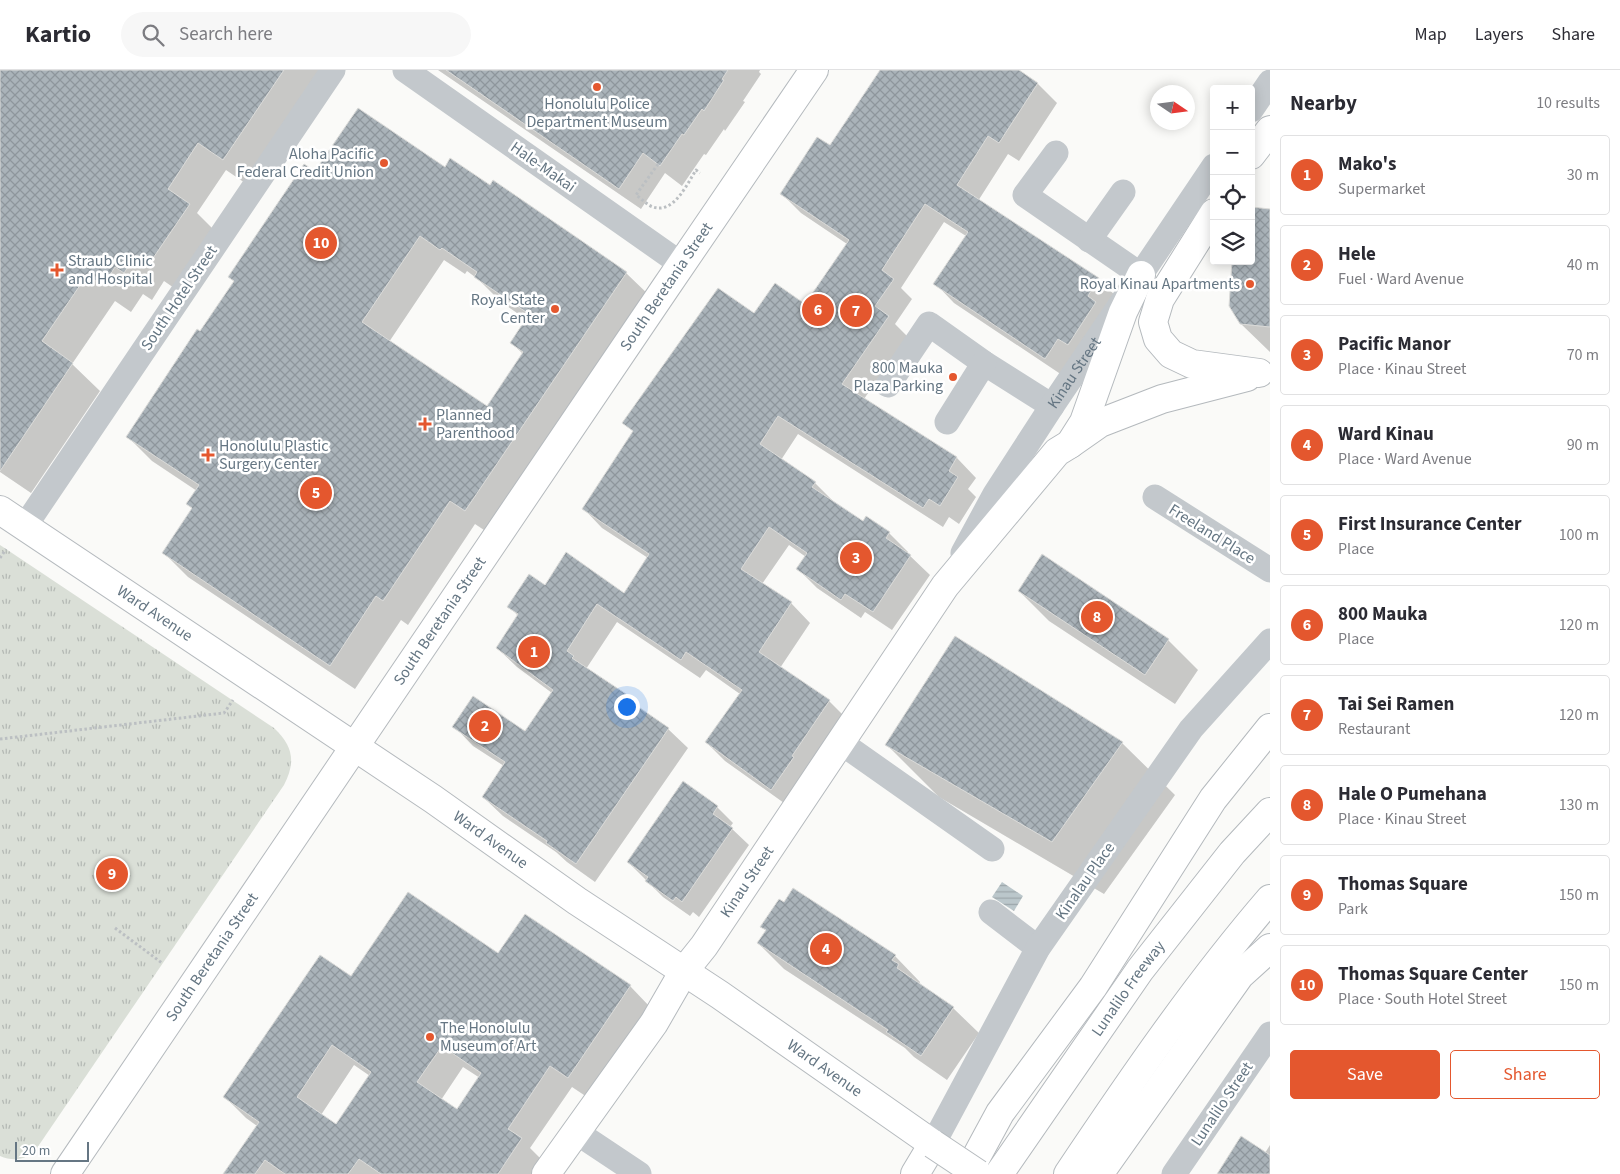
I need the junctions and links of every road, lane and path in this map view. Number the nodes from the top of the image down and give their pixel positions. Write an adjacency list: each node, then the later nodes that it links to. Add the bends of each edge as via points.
1 (333, 70): 27 (street, South Hotel Street)
2 (404, 70): 17 (street, Hale-Makai)
3 (814, 70): 17 (main road, South Beretania Street)
4 (1270, 82): 5 (street)
5 (1255, 104)
6 (1270, 123): 8 (street)
7 (1270, 130): 9 (main road)
8 (1255, 133)
9 (1255, 151)
10 (1056, 153): 16 (street, via 1025,195)
11 (658, 164): 13 (path, via 636,195 657,208 672,204 696,170)
12 (1210, 172): 18 (street, Kinau Street)
13 (700, 173)
14 (1123, 192): 16 (street)
15 (1210, 219): 20 (main road, via 1160,299 1154,322 1158,339 1171,354 1192,364)
16 (1089, 240): 18 (street)
17 (681, 264): 37 (main road, South Beretania Street)
18 (1141, 275): 22 (street, Kinau Street); 24 (main road, via 1123,312 1084,422)
19 (984, 362): 21 (street, via 928,324); 22 (street); 23 (street)
20 (1265, 373): 24 (main road, via 1162,399 1100,423)
21 (888, 385)
22 (1052, 406): 31 (street, Kinau Street, via 995,494)
23 (947, 422)
24 (1070, 444): 31 (main road, Kinau Street, via 1057,452)
25 (1155, 497): 30 (street, Freeland Place)
26 (0, 510): 27 (main road, Ward Avenue)
27 (25, 526): 37 (main road, Ward Avenue)
28 (6, 548): 29 (path)
29 (0, 558)
30 (1270, 570)
31 (945, 586): 36 (main road, Kinau Street)
32 (1270, 641): 43 (street, Kinalau Place, via 1191,729)
33 (233, 700): 35 (path, via 224,713)
34 (1270, 728): 54 (main road, via 1213,798 1092,987 1000,1114)
35 (0, 739)
36 (840, 742): 39 (street); 46 (main road, Kinau Street)
37 (354, 747): 46 (main road, Ward Avenue, via 576,901); 50 (main road, South Beretania Street)
38 (1270, 812): 56 (main road, Lunalilo Freeway, via 1232,853 1140,970)
39 (992, 849)
40 (1270, 899): 57 (main road, via 1170,1027)
41 (991, 912): 43 (street)
42 (115, 928): 45 (path)
43 (1038, 948): 49 (street, Kinalau Place)
44 (1270, 948): 58 (main road, via 1240,975)
45 (162, 963)
46 (684, 971): 48 (main road, Kinau Street, via 654,1023); 49 (main road, Ward Avenue)
47 (1270, 1034): 59 (street, Lunalilo Street)
48 (576, 1132): 51 (main road, Kinau Street); 52 (street)
49 (933, 1144): 53 (main road); 55 (main road, Ward Avenue, bridge)
50 (65, 1174)
51 (546, 1174)
52 (639, 1174)
53 (915, 1174)
54 (968, 1174)
55 (978, 1174)
56 (999, 1174)
57 (1068, 1174)
58 (1099, 1174)
59 (1174, 1174)

